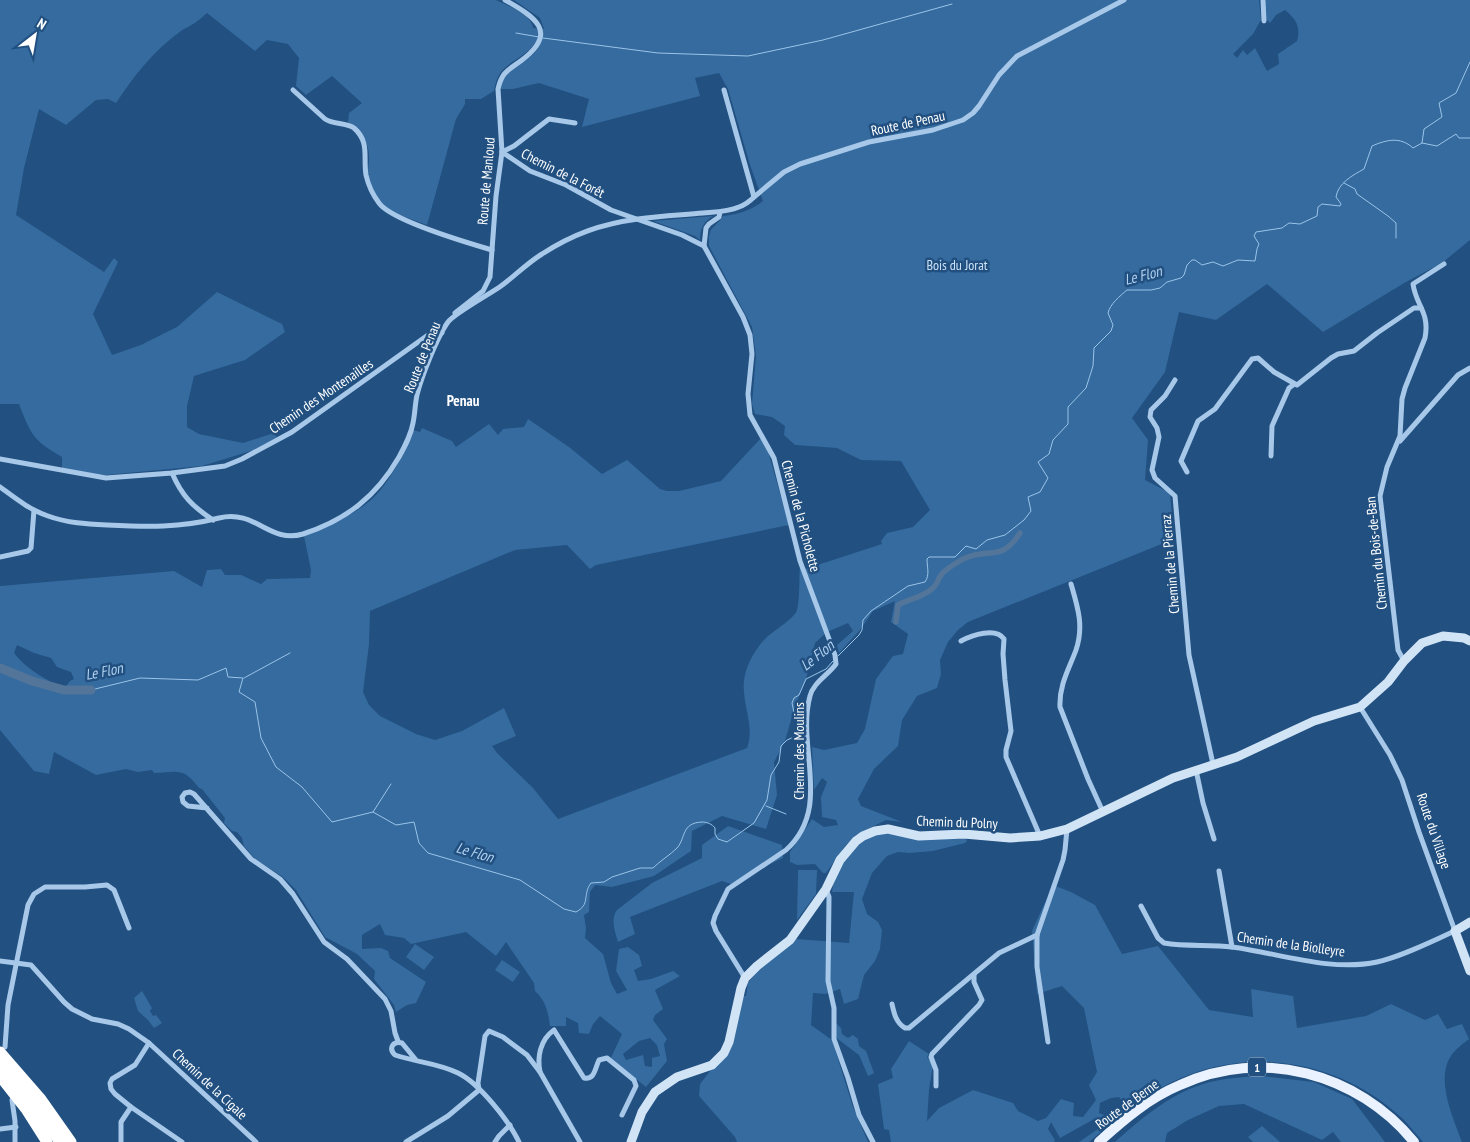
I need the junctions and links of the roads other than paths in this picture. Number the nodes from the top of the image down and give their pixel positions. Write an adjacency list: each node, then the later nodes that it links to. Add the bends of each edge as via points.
1 (505, 0): 8 (street, Route de Manloud, via 536,20 542,35 528,56 505,72 500,81)
2 (1124, 0): 9 (street, Route de Penau, via 1017,56 979,106 963,120 933,130 869,142 800,164 784,172)
3 (1263, 0): 4 (street)
4 (1264, 21)
5 (293, 90): 13 (street, Route de Manloud, via 329,122 349,125 358,133 367,157 368,181 378,202 386,210)
6 (724, 90): 9 (street)
7 (576, 122): 8 (street, Chemin de la Forêt, via 548,119)
8 (502, 152): 11 (street, Chemin de la Forêt, via 530,170 611,210); 13 (street, Route de Manloud)
9 (754, 197): 10 (street, Route de Penau, via 738,208)
10 (720, 212): 11 (street, Route de Penau); 12 (street, via 719,217 706,228)
11 (638, 219): 12 (street, Chemin de la Forêt); 16 (street, Route de Penau, via 573,236 543,253)
12 (704, 246): 34 (street, Chemin de la Picholette, via 750,335 750,415 774,458 800,561)
13 (492, 250): 16 (street, Route de Manloud, via 490,277 485,288)
14 (1444, 264): 15 (street, Chemin du Bois-de-Ban, via 1413,284)
15 (1421, 308): 20 (street, via 1414,308 1354,351 1334,356 1300,385); 21 (street, Chemin du Bois-de-Ban, via 1427,330 1404,394)
16 (450, 319): 17 (street, Route de Penau)
17 (442, 333): 25 (street, Chemin des Montenailles, via 428,335 292,432 242,459 215,468); 28 (street, Route de Penau, via 417,394 408,439 384,480 365,501 335,520 295,535 282,535 240,517)
18 (1470, 368): 21 (street, Chemin du Bois-de-Ban, via 1458,375)
19 (1175, 380): 36 (street, Chemin de la Pierraz, via 1151,410 1150,417 1159,437 1152,470 1155,478 1175,496 1189,654)
20 (1293, 385): 22 (street, via 1272,426); 24 (street, via 1258,358 1252,358 1215,409 1197,423 1181,461)
21 (1397, 444): 33 (street, Chemin du Bois-de-Ban, via 1380,496 1398,650)
22 (1271, 456)
23 (0, 459): 25 (street, Chemin des Montenailles, via 101,478)
24 (1187, 472)
25 (172, 473): 28 (street, via 184,496)
26 (0, 487): 27 (street, Route de Penau)
27 (34, 510): 28 (street, Route de Penau, via 60,520 88,525 170,527); 29 (street, via 31,548)
28 (212, 520)
29 (0, 557)
30 (1071, 584): 39 (street, via 1080,616 1079,636 1062,683 1060,707)
31 (961, 641): 41 (street, via 994,632 1004,639 1004,680 1011,731 1006,757)
32 (1470, 641): 33 (street, via 1453,636 1434,638 1415,648)
33 (1404, 661): 35 (street, via 1388,682)
34 (836, 664): 55 (street, Chemin des Moulins, via 810,694 807,727 811,803 804,826 786,850 728,889 714,920 721,941)
35 (1360, 707): 36 (street, Chemin du Polny, via 1314,720); 48 (street, Route du Village, via 1402,780)
36 (1213, 764): 37 (street, Chemin du Polny)
37 (1196, 770): 39 (street, Chemin du Polny); 42 (street)
38 (207, 808): 38 (street, via 190,792 182,797 188,806); 57 (street, via 251,859 280,879 324,942 347,959 385,999)
39 (1103, 812): 40 (street, Chemin du Polny)
40 (1067, 829): 41 (street, Chemin du Polny); 49 (street, via 1063,860)
41 (1040, 836): 44 (street, Chemin du Polny, via 918,836 888,829 875,831 850,847)
42 (1214, 840)
43 (1218, 871): 50 (street)
44 (826, 889): 55 (street, Chemin du Polny, via 790,940); 85 (street, via 829,897 828,981 834,1008 834,1039 859,1115)
45 (1141, 906): 50 (street, Chemin de la Biolleyre, via 1164,943)
46 (1470, 922): 48 (street)
47 (129, 928): 52 (street, via 111,886 45,887 34,894 28,904)
48 (1455, 931): 50 (street, Chemin de la Biolleyre, via 1376,962 1323,963); 53 (street, Route du Village)
49 (1037, 935): 54 (street, via 999,953); 58 (street, via 1037,966)
50 (1232, 947)
51 (0, 961): 52 (street, Chemin de la Cigale)
52 (16, 963): 59 (street, Chemin de la Cigale, via 31,966 72,1008 129,1029); 60 (street)
53 (1470, 971)
54 (974, 975): 56 (street, via 906,1028 897,1020); 65 (street, via 982,1000 932,1054)
55 (745, 978): 84 (street, via 724,1054 712,1065 677,1077 655,1092 642,1112)
56 (892, 1004)
57 (398, 1042): 61 (street, via 402,1042); 61 (street, via 392,1047 392,1052)
58 (1048, 1042)
59 (149, 1043): 68 (street, via 135,1065 116,1075 110,1083 115,1094); 79 (street, Chemin de la Cigale)
60 (3, 1050): 76 (highway)
61 (416, 1060): 66 (street, via 459,1073)
62 (0, 1065): 75 (highway)
63 (540, 1072): 66 (street, via 527,1055 503,1037 489,1032 485,1036); 69 (street, via 538,1063 544,1040 554,1030 584,1078 593,1076 599,1060 607,1058 634,1080 636,1086); 83 (street)
64 (0, 1076): 74 (highway)
65 (936, 1086)
66 (479, 1090): 70 (street); 80 (street, via 448,1116)
67 (12, 1100): 71 (street)
68 (131, 1107): 77 (street, via 121,1122); 78 (street)
69 (622, 1115)
70 (510, 1125): 81 (street); 82 (street)
71 (16, 1127): 72 (street); 73 (street)
72 (0, 1130)
73 (15, 1142)
74 (47, 1142)
75 (60, 1142)
76 (71, 1142)
77 (121, 1142)
78 (182, 1142)
79 (256, 1142)
80 (406, 1142)
81 (495, 1142)
82 (519, 1142)
83 (580, 1142)
84 (632, 1142)
85 (873, 1142)
86 (1099, 1142): 87 (main road, Route de Berne / 1, via 1143,1106 1176,1086 1210,1073 1256,1067 1297,1070 1345,1086 1382,1110)
87 (1414, 1142)

